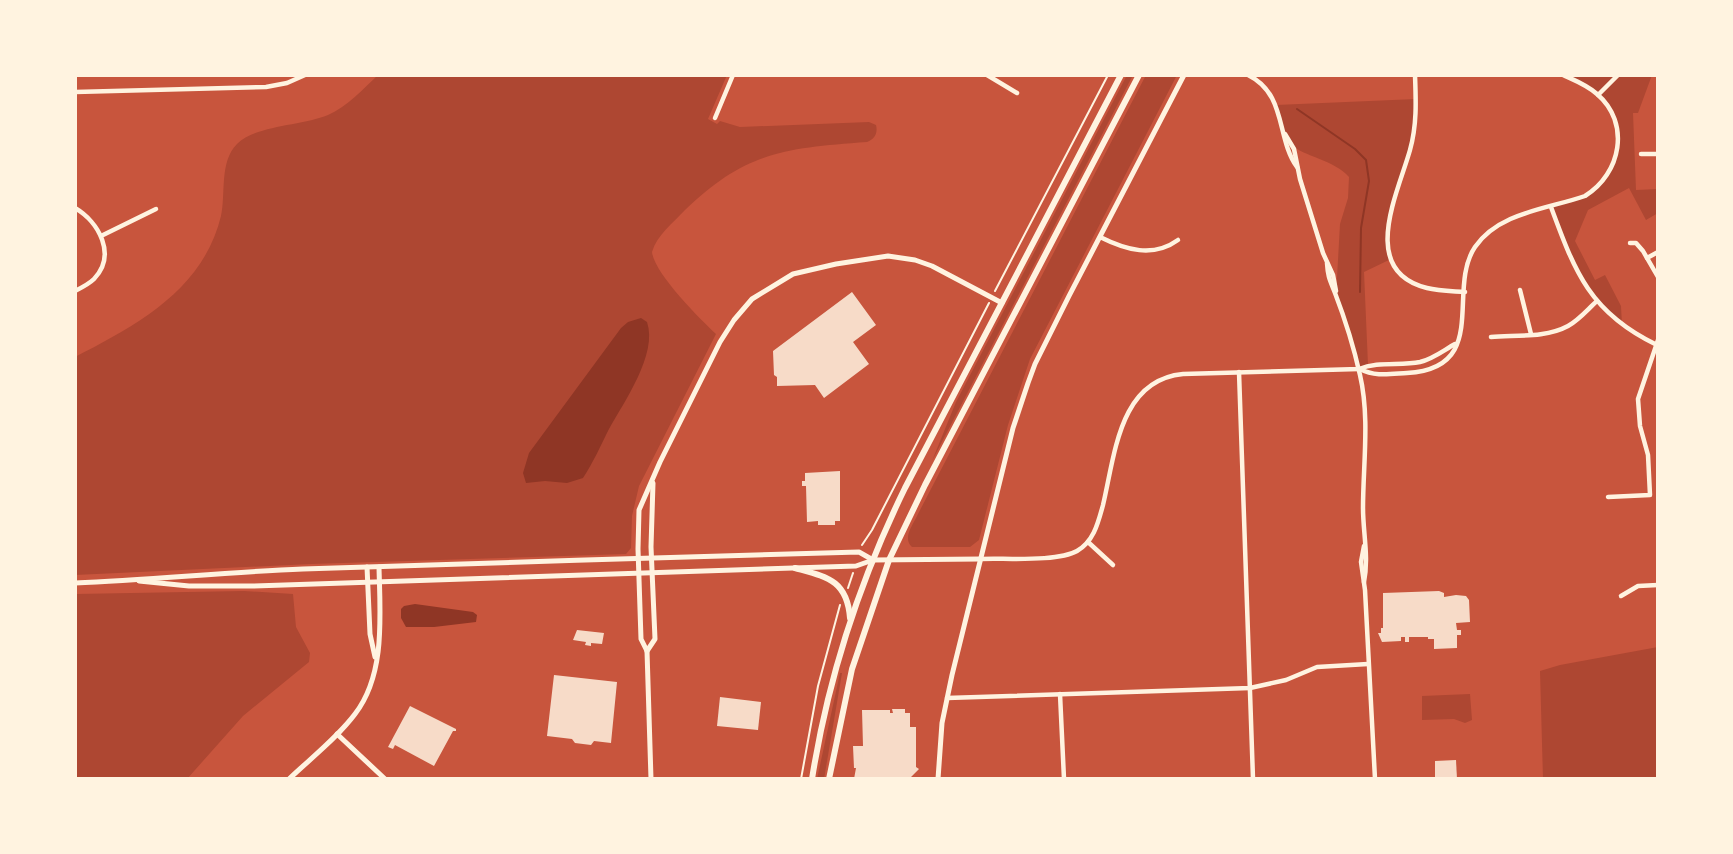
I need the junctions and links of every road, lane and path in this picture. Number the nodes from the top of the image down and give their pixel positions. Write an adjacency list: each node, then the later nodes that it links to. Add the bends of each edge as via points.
1 (305, 75): 12 (street, via 266,87)
2 (733, 75): 15 (street)
3 (987, 75): 13 (street)
4 (1108, 75): 28 (path)
5 (1121, 75): 33 (main road)
6 (1139, 75): 49 (main road)
7 (1184, 75): 22 (street)
8 (1248, 75): 39 (street, via 1269,92 1279,111 1289,156 1297,167)
9 (1415, 75): 31 (street, via 1415,128 1388,224 1388,251 1395,266 1413,283)
10 (1563, 75): 14 (street)
11 (1618, 75): 14 (street)
12 (75, 92)
13 (1017, 93)
14 (1598, 95): 18 (street, via 1617,125 1615,162 1594,191)
15 (715, 118)
16 (1641, 154): 17 (street)
17 (1658, 154)
18 (1551, 206): 31 (street, via 1500,223 1484,237 1469,262); 32 (street, via 1574,267)
19 (75, 208): 21 (street, via 87,215)
20 (156, 209): 21 (street)
21 (101, 236): 30 (street, via 102,266 94,279)
22 (1100, 237): 23 (street, via 1140,251 1164,249); 47 (street, via 1035,363 1013,428)
23 (1178, 240)
24 (1630, 243): 26 (street, via 1638,245)
25 (1658, 252): 26 (street)
26 (1647, 258): 27 (street)
27 (1658, 277)
28 (997, 288)
29 (1520, 290): 35 (street)
30 (75, 291)
31 (1465, 292): 38 (street, via 1462,329)
32 (1597, 301): 35 (street, via 1568,326); 37 (street, via 1622,325)
33 (1002, 303): 41 (street, via 932,266 903,257 872,257 782,279 752,299 734,320); 48 (main road, via 905,488)
34 (988, 306): 43 (path)
35 (1531, 334): 36 (street)
36 (1492, 337)
37 (1657, 343): 42 (street, via 1638,399 1650,495)
38 (1455, 344): 39 (street, via 1426,360); 39 (street, via 1451,356 1424,372 1371,375)
39 (1359, 369): 40 (street); 66 (street, via 1365,437 1361,562)
40 (1239, 372): 44 (street, via 1169,376 1138,397 1124,419 1099,519); 67 (street)
41 (653, 480): 45 (street, via 639,510); 46 (street)
42 (1608, 497)
43 (863, 541)
44 (1088, 542): 47 (street, via 1060,556); 50 (street)
45 (638, 559): 46 (street); 52 (street); 54 (street)
46 (651, 559): 48 (street, via 859,552); 55 (street)
47 (981, 559): 49 (street); 69 (street)
48 (873, 560): 49 (street); 53 (street, via 856,566); 63 (main road)
49 (889, 560): 76 (main road, via 852,669)
50 (1113, 565)
51 (367, 567): 52 (street); 56 (street, via 211,573); 59 (street)
52 (379, 567): 57 (street)
53 (795, 568): 55 (street); 63 (main road, via 833,580 847,602)
54 (639, 574): 55 (street); 57 (street); 64 (street, via 641,639)
55 (652, 574): 64 (street, via 655,639)
56 (139, 581): 58 (street); 59 (street, via 189,586)
57 (380, 582): 59 (street); 65 (street, via 381,633)
58 (75, 583)
59 (368, 583): 65 (street)
60 (1658, 585): 61 (street, via 1638,586)
61 (1621, 596)
62 (841, 601): 74 (path)
63 (850, 623): 75 (main road)
64 (647, 651): 73 (street)
65 (376, 660): 70 (street, via 365,698)
66 (1368, 664): 67 (street, via 1317,667); 80 (street)
67 (1250, 688): 68 (street); 79 (street)
68 (1060, 694): 69 (street); 78 (street)
69 (947, 698): 77 (street)
70 (337, 734): 71 (street); 72 (street)
71 (289, 779)
72 (385, 779)
73 (651, 779)
74 (800, 779)
75 (812, 779)
76 (829, 779)
77 (938, 779)
78 (1064, 779)
79 (1253, 779)
80 (1375, 779)

